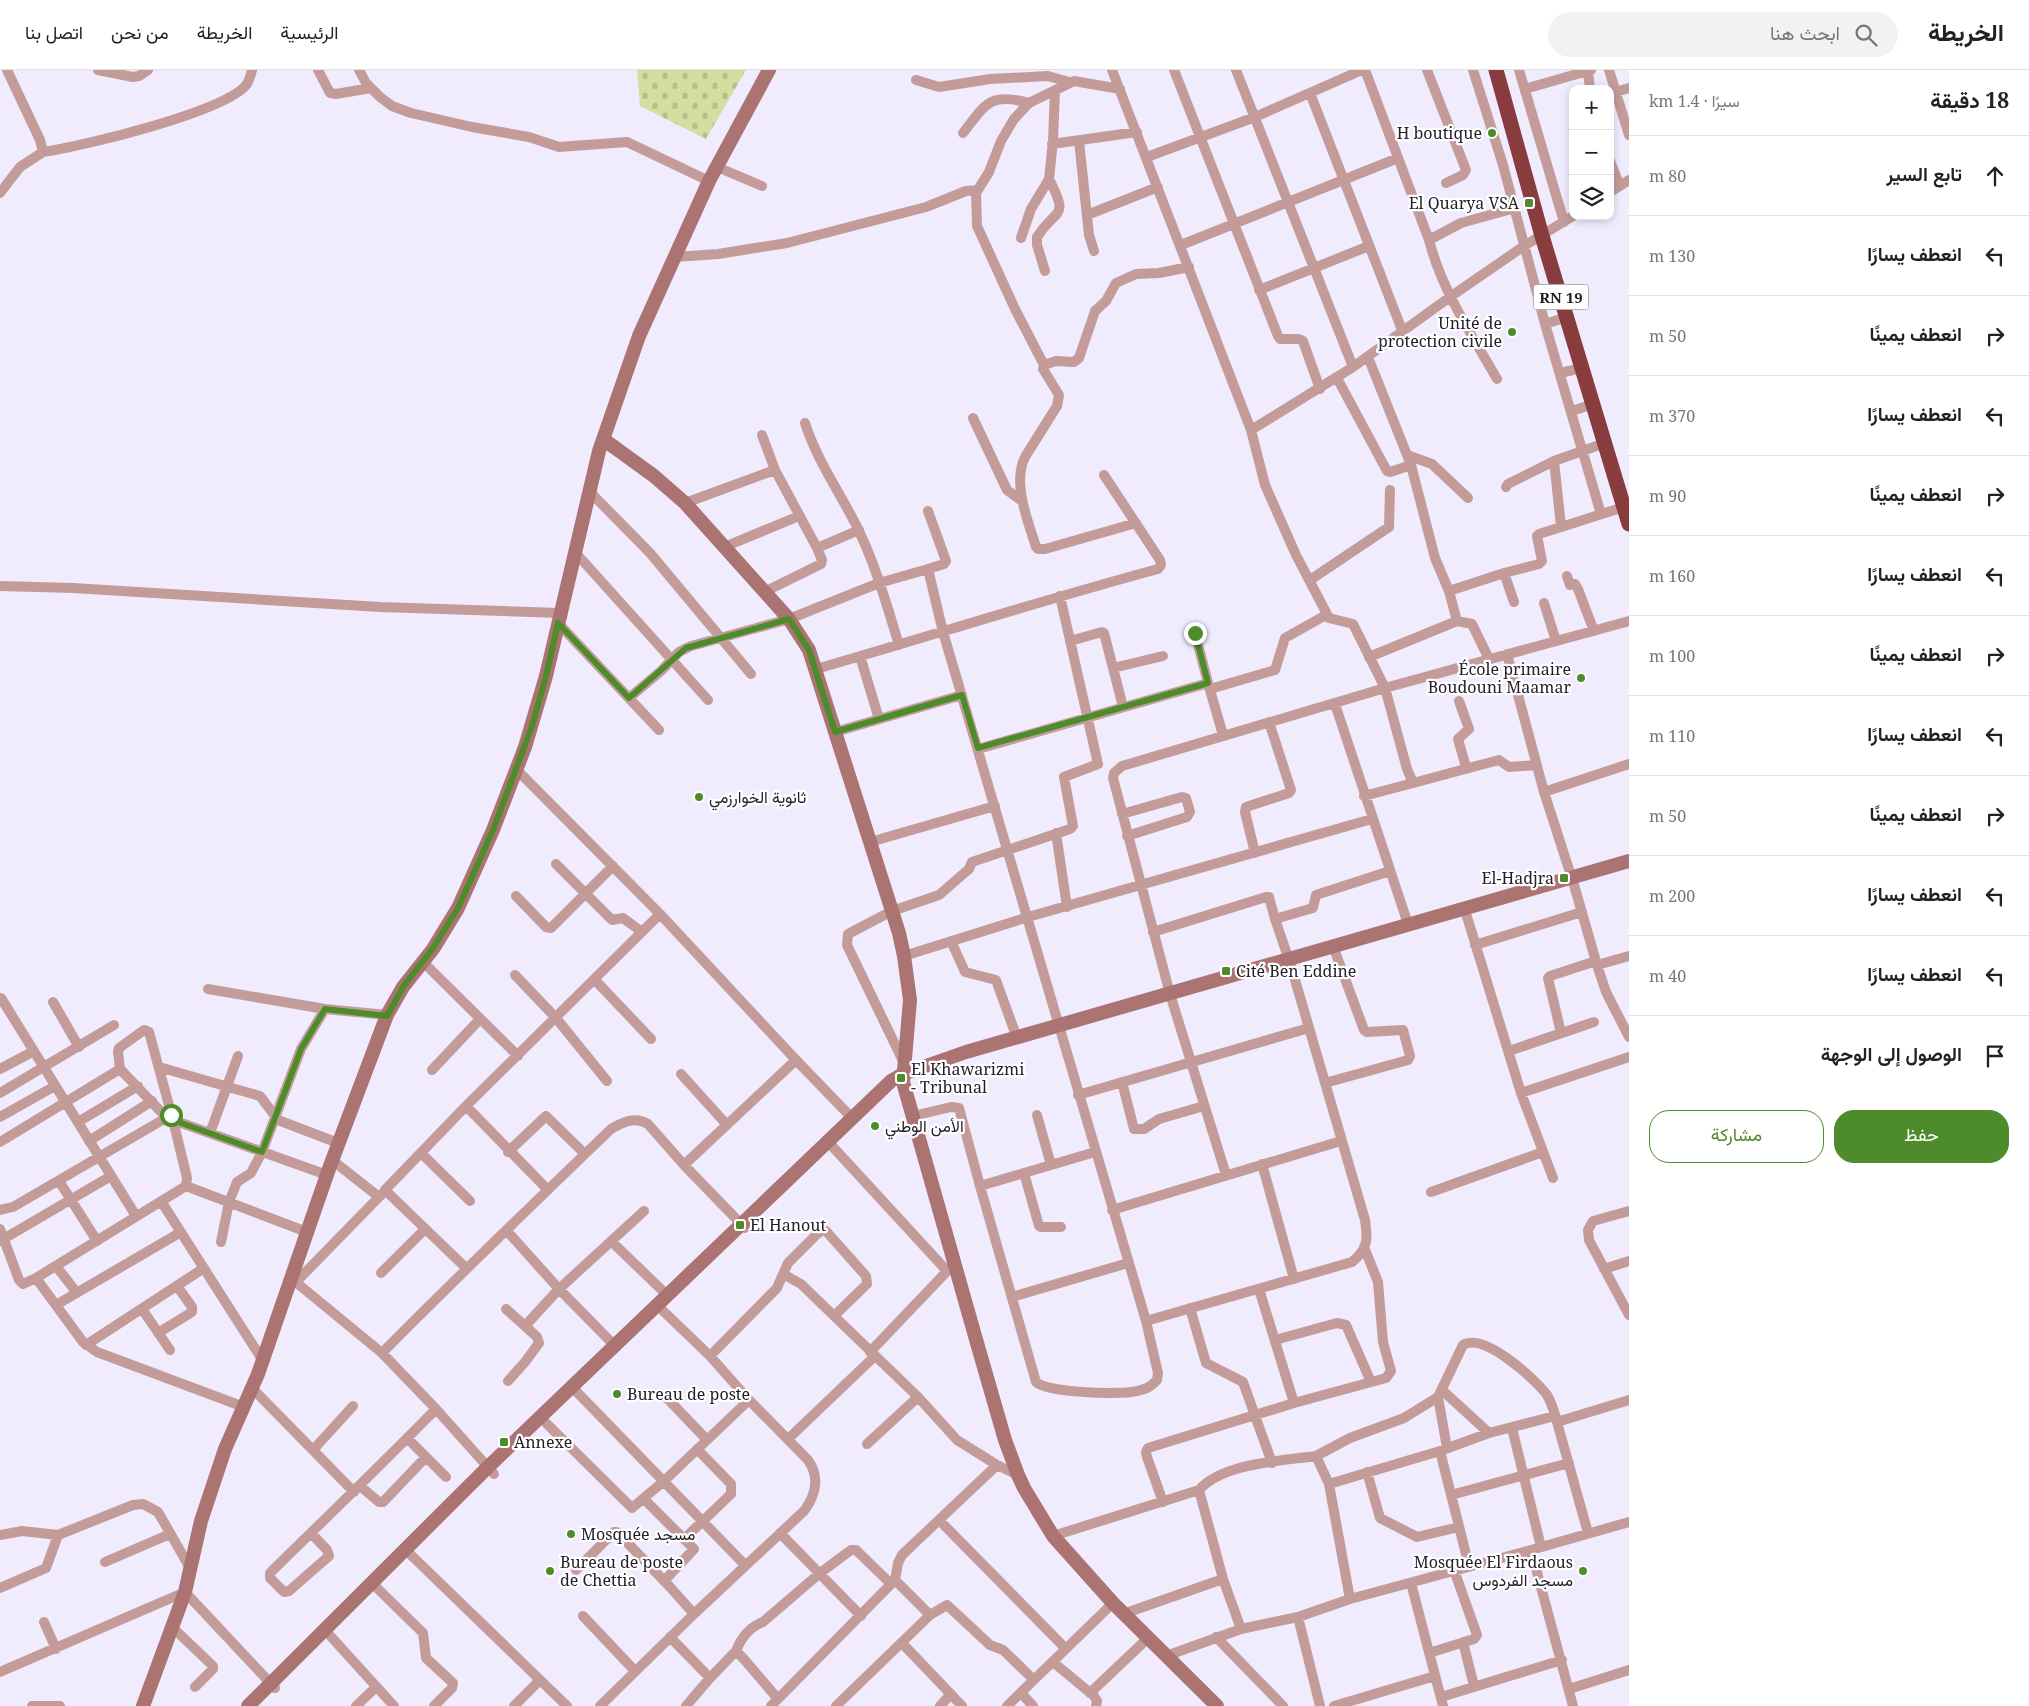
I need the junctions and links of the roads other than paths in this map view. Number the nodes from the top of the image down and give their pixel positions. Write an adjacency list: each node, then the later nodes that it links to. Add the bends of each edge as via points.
1 (7, 70): 36 (street)
2 (98, 70): 3 (street, via 133,77)
3 (148, 70)
4 (252, 70): 36 (street, via 245,86 210,107 145,128)
5 (318, 70): 21 (street, via 330,93)
6 (359, 70): 21 (street)
7 (769, 70): 39 (main road)
8 (1112, 70): 23 (street)
9 (1174, 70): 33 (street)
10 (1236, 70): 29 (street)
11 (1364, 70): 27 (street); 38 (street)
12 (1427, 70): 44 (street, via 1466,170 1463,176)
13 (1473, 70): 52 (street)
14 (1496, 70): 56 (highway, RN 19)
15 (1519, 70): 24 (street)
16 (1589, 70): 20 (street); 24 (street)
17 (1609, 70): 26 (street)
18 (916, 80): 19 (street, via 939,87 990,79 1048,76)
19 (1069, 82): 23 (street); 25 (street)
20 (1590, 85)
21 (372, 88): 43 (street, via 386,103 411,113 529,136 559,147 630,143)
22 (1629, 88): 26 (street)
23 (1120, 89): 30 (street)
24 (1525, 89): 54 (street)
25 (1055, 90): 28 (street); 35 (street)
26 (1615, 92): 32 (street)
27 (1310, 93): 29 (street); 42 (street)
28 (1029, 103): 31 (street, via 1011,99 990,102); 48 (street, via 1014,119)
29 (1254, 117): 33 (street); 51 (street)
30 (1137, 132): 34 (street); 37 (street)
31 (963, 133)
32 (1629, 135)
33 (1199, 138): 37 (street); 55 (street)
34 (1079, 140): 35 (street); 53 (street)
35 (1052, 144): 41 (street)
36 (43, 152): 50 (street, via 20,167)
37 (1147, 157): 47 (street)
38 (1398, 158): 42 (street); 58 (street)
39 (717, 167): 43 (main road); 46 (street)
40 (1614, 168): 45 (street)
41 (1049, 180): 57 (street, via 1031,209); 66 (street, via 1060,207 1058,214 1037,237)
42 (1344, 180): 51 (street); 60 (street)
43 (709, 181): 63 (main road)
44 (1446, 183)
45 (1625, 183): 49 (street)
46 (762, 186)
47 (1158, 187): 53 (street); 59 (street)
48 (978, 190): 63 (street, via 787,243); 73 (street, via 977,226)
49 (1614, 190)
50 (0, 193)
51 (1288, 202): 55 (street); 65 (street)
52 (1515, 208): 58 (street, via 1461,223); 61 (street)
53 (1087, 214): 62 (street)
54 (1569, 219): 56 (street)
55 (1233, 224): 59 (street); 67 (street)
56 (1542, 236): 61 (street); 69 (highway, RN 19)
57 (1021, 238)
58 (1429, 240): 68 (street)
59 (1181, 246): 64 (street)
60 (1369, 246): 65 (street); 71 (street)
61 (1524, 246): 68 (street); 70 (street)
62 (1094, 251)
63 (675, 257): 86 (main road, via 639,336)
64 (1189, 267): 73 (street, via 1136,274 1116,283 1106,301 1095,311 1080,358 1074,362 1056,360); 84 (street)
65 (1314, 267): 67 (street); 74 (street)
66 (1045, 271)
67 (1259, 290): 79 (street, via 1279,338 1303,341)
68 (1450, 297): 71 (street); 78 (street)
69 (1567, 317): 70 (street); 75 (highway, RN 19)
70 (1545, 324): 76 (street)
71 (1402, 330): 72 (street)
72 (1368, 357): 74 (street); 89 (street)
73 (1044, 365): 98 (street, via 1059,400 1023,461)
74 (1354, 367): 77 (street)
75 (1582, 368): 76 (street); 80 (highway, RN 19)
76 (1560, 373): 81 (street)
77 (1337, 378): 79 (street); 91 (street, via 1387,471)
78 (1497, 380)
79 (1320, 389): 84 (street)
80 (1593, 404): 81 (street); 87 (highway, RN 19)
81 (1572, 411): 88 (street)
82 (973, 418): 98 (street, via 1007,490)
83 (805, 423): 107 (street, via 811,442)
84 (1251, 430): 114 (street, via 1265,485)
85 (762, 435): 92 (street)
86 (603, 439): 95 (main road); 99 (main road)
87 (1605, 443): 88 (street); 100 (highway, RN 19)
88 (1584, 452): 90 (street); 102 (street)
89 (1407, 455): 91 (street); 97 (street, via 1432,464)
90 (1554, 461): 94 (street); 106 (street)
91 (1411, 466): 118 (street, via 1435,558)
92 (775, 470): 99 (street); 103 (street)
93 (1104, 475): 104 (street)
94 (1506, 487)
95 (588, 490): 110 (main road); 130 (street, via 650,553)
96 (1390, 490): 114 (street, via 1390,527)
97 (1468, 498)
98 (1022, 501): 104 (street, via 1036,547 1041,550)
99 (685, 503): 108 (main road)
100 (1624, 507): 102 (street); 105 (highway, RN 19)
101 (928, 511): 111 (street, via 946,560 944,564)
102 (1601, 514): 106 (street)
103 (799, 516): 108 (street); 109 (street)
104 (1136, 523): 119 (street, via 1160,560 1160,568)
105 (1629, 524)
106 (1561, 526): 112 (street, via 1537,536 1541,563)
107 (859, 530): 109 (street); 115 (street)
108 (724, 547): 117 (main road)
109 (816, 548): 117 (street, via 821,564)
110 (574, 551): 123 (main road); 139 (street)
111 (928, 569): 115 (street); 128 (street)
112 (1504, 573): 118 (street); 120 (street)
113 (1567, 576): 127 (street, via 1570,585 1576,584)
114 (1310, 580): 122 (street)
115 (879, 583): 124 (street); 133 (street)
116 (0, 586): 123 (street)
117 (764, 592): 124 (main road)
118 (1449, 592): 125 (street)
119 (1060, 596): 128 (street); 131 (street)
120 (1514, 602)
121 (1544, 603): 132 (street)
122 (1326, 615): 137 (street, via 1353,624); 143 (street, via 1285,638 1275,670)
123 (559, 618): 146 (street); 161 (main road, via 532,726)
124 (789, 619): 130 (street); 141 (main road, via 809,650)
125 (1457, 621): 137 (street); 138 (street, via 1472,624)
126 (1629, 621): 127 (street)
127 (1594, 631): 132 (street)
128 (943, 632): 133 (street); 145 (street)
129 (1195, 633): 143 (street)
130 (720, 637): 139 (street, via 686,648); 142 (street)
131 (1070, 641): 140 (street, via 1104,633); 151 (street)
132 (1556, 641): 134 (street)
133 (899, 645): 135 (street)
134 (1507, 654): 138 (street); 159 (street)
135 (860, 656): 141 (street); 152 (street)
136 (1163, 656): 140 (street)
137 (1369, 657): 144 (street)
138 (1488, 660): 144 (street)
139 (672, 661): 146 (street); 147 (street)
140 (1113, 668): 150 (street)
141 (816, 669): 155 (main road)
142 (752, 674)
143 (1209, 686): 150 (street); 156 (street)
144 (1385, 688): 149 (street); 162 (street)
145 (962, 695): 152 (street); 157 (street)
146 (629, 698): 154 (street)
147 (708, 700)
148 (1459, 701): 160 (street, via 1469,729 1458,738)
149 (1335, 704): 153 (street); 164 (street)
150 (1123, 708): 151 (street)
151 (1087, 718): 157 (street); 168 (street, via 1097,765 1065,775 1073,826)
152 (879, 719): 155 (street)
153 (1269, 722): 156 (street); 172 (street, via 1291,790 1246,808)
154 (659, 730)
155 (835, 732): 170 (main road)
156 (1223, 735): 166 (street, via 1118,769 1113,778)
157 (978, 748): 165 (street)
158 (1629, 764): 163 (street)
159 (1537, 766): 160 (street, via 1509,767 1501,760); 163 (street)
160 (1466, 768): 162 (street)
161 (516, 769): 175 (street); 197 (main road, via 458,908)
162 (1413, 783): 164 (street)
163 (1544, 792): 178 (street)
164 (1364, 796): 167 (street)
165 (995, 806): 170 (street); 171 (street)
166 (1122, 814): 169 (street); 169 (street, via 1182,796 1186,798 1190,812 1187,817)
167 (1372, 819): 172 (street); 177 (street)
168 (1056, 834): 171 (street); 182 (street)
169 (1127, 836): 179 (street)
170 (870, 842): 183 (main road)
171 (1007, 849): 183 (street, via 972,862 969,869 939,895); 187 (street)
172 (1254, 853): 179 (street)
173 (1629, 861): 178 (main road)
174 (556, 864): 180 (street)
175 (612, 866): 180 (street); 186 (street)
176 (1629, 869): 178 (main road)
177 (1390, 871): 188 (street, via 1316,895 1313,908); 189 (street)
178 (1573, 881): 184 (main road); 185 (street)
179 (1140, 886): 182 (street); 191 (street)
180 (586, 894): 181 (street, via 554,927 549,928); 190 (street, via 612,920 623,918)
181 (516, 896)
182 (1067, 906): 187 (street)
183 (892, 911): 195 (main road); 231 (street, via 848,934 846,940)
184 (1465, 911): 189 (main road); 193 (street); 194 (main road)
185 (1582, 912): 193 (street); 199 (street)
186 (660, 914): 190 (street); 224 (street)
187 (1028, 917): 192 (street); 213 (street)
188 (1275, 919): 191 (street, via 1269,897 1266,897); 198 (street)
189 (1408, 924): 194 (main road)
190 (642, 932): 201 (street)
191 (1153, 932): 204 (street)
192 (951, 941): 195 (street); 216 (street, via 965,972 996,980)
193 (1475, 945): 220 (street)
194 (1334, 949): 198 (main road); 235 (street, via 1364,1030 1403,1030 1410,1058)
195 (904, 956): 231 (main road, via 910,1000)
196 (1629, 956): 199 (street)
197 (423, 962): 207 (main road, via 403,987); 209 (street)
198 (1290, 963): 204 (main road); 212 (street)
199 (1596, 963): 214 (street, via 1549,977); 215 (street, via 1606,992)
200 (515, 975): 208 (street)
201 (595, 980): 208 (street); 217 (street)
202 (208, 989): 206 (street)
203 (1, 998): 219 (street)
204 (1171, 998): 213 (main road); 225 (street)
205 (53, 1002): 218 (street)
206 (325, 1009): 207 (street); 250 (street, via 301,1049)
207 (387, 1016): 258 (main road)
208 (556, 1018): 222 (street); 233 (street)
209 (480, 1019): 222 (street); 230 (street)
210 (1594, 1022): 214 (street)
211 (114, 1025): 218 (street)
212 (1309, 1028): 225 (street); 235 (street)
213 (1060, 1029): 216 (main road); 231 (main road); 241 (street)
214 (1561, 1034): 220 (street)
215 (1629, 1037)
216 (1017, 1038): 231 (main road)
217 (651, 1039)
218 (78, 1047): 227 (street)
219 (34, 1051): 226 (street); 227 (street)
220 (1509, 1051): 239 (street)
221 (238, 1056): 238 (street)
222 (518, 1056): 244 (street)
223 (1629, 1057): 239 (street)
224 (796, 1060): 251 (street); 253 (street)
225 (1191, 1063): 234 (street); 245 (street)
226 (2, 1065)
227 (44, 1068): 236 (street); 240 (street)
228 (159, 1068): 229 (street, via 149,1032 144,1030 119,1048); 238 (street); 249 (street)
229 (120, 1069): 237 (street); 243 (street)
230 (432, 1070)
231 (904, 1073): 247 (main road); 251 (main road); 259 (main road)
232 (680, 1074): 253 (street)
233 (607, 1081)
234 (1122, 1082): 241 (street); 245 (street, via 1134,1129 1144,1129 1159,1118)
235 (1325, 1083): 256 (street)
236 (55, 1086): 243 (street); 248 (street)
237 (138, 1086): 242 (street); 252 (street)
238 (227, 1086): 250 (street, via 260,1096); 254 (street)
239 (1521, 1093): 263 (street)
240 (0, 1094)
241 (1078, 1095): 262 (street)
242 (152, 1101): 249 (street); 255 (street)
243 (65, 1102): 252 (street); 257 (street)
244 (466, 1106): 261 (street); 264 (street)
245 (1204, 1106): 273 (street)
246 (1037, 1115): 270 (street)
247 (913, 1116): 278 (street, via 951,1106 959,1108); 308 (main road)
248 (0, 1117)
249 (170, 1118): 254 (street); 266 (street); 277 (street, via 187,1178)
250 (275, 1118): 258 (street); 260 (street)
251 (852, 1118): 291 (main road)
252 (78, 1122): 255 (street)
253 (727, 1125): 269 (street)
254 (210, 1133): 260 (street)
255 (89, 1141): 266 (street)
256 (1341, 1141): 268 (street); 302 (street, via 1365,1220 1367,1242)
257 (0, 1142)
258 (338, 1143): 267 (main road)
259 (832, 1146): 291 (main road); 308 (street)
260 (262, 1152): 272 (street); 285 (street, via 250,1175 237,1182)
261 (508, 1152): 265 (street, via 546,1116); 279 (street)
262 (1095, 1152): 270 (street); 287 (street)
263 (1543, 1152): 275 (street); 280 (street)
264 (421, 1153): 281 (street); 284 (street)
265 (585, 1154): 269 (street, via 621,1123 643,1121); 279 (street)
266 (100, 1158): 274 (street); 276 (street)
267 (332, 1160): 272 (main road); 281 (street)
268 (1262, 1164): 273 (street); 313 (street)
269 (684, 1165): 291 (street)
270 (1051, 1165): 271 (street)
271 (1024, 1173): 278 (street); 292 (street, via 1039,1226)
272 (327, 1175): 297 (main road)
273 (1226, 1175): 287 (street)
274 (110, 1176): 282 (street); 290 (street)
275 (1553, 1178)
276 (58, 1181): 282 (street); 286 (street, via 13,1207)
277 (186, 1186): 283 (street); 285 (street)
278 (980, 1186): 320 (street)
279 (548, 1190): 295 (street)
280 (1431, 1192)
281 (382, 1194): 294 (street); 314 (street)
282 (71, 1201): 298 (street); 299 (street)
283 (161, 1201): 290 (street); 296 (street)
284 (470, 1201)
285 (229, 1202): 297 (street); 301 (street)
286 (0, 1210)
287 (1112, 1210): 304 (street)
288 (1629, 1211): 309 (street, via 1589,1224 1590,1240)
289 (644, 1212): 300 (street)
290 (136, 1216): 298 (street)
291 (744, 1226): 319 (main road); 323 (main road)
292 (1062, 1227)
293 (0, 1229): 299 (street)
294 (425, 1229): 307 (street); 310 (street)
295 (507, 1231): 307 (street); 317 (street)
296 (181, 1232): 306 (street); 318 (street)
297 (306, 1232): 314 (main road)
298 (97, 1240): 305 (street)
299 (2, 1241): 312 (street, via 22,1283)
300 (611, 1241): 317 (street); 319 (street)
301 (221, 1242)
302 (1364, 1247): 313 (street, via 1352,1262); 341 (street, via 1378,1282 1383,1342 1390,1371 1386,1378)
303 (1629, 1261): 309 (street)
304 (1128, 1264): 320 (street); 329 (street)
305 (56, 1266): 312 (street); 318 (street)
306 (204, 1268): 315 (street); 339 (street)
307 (466, 1268): 336 (street)
308 (951, 1268): 337 (street); 372 (main road)
309 (1604, 1269): 321 (street)
310 (381, 1274)
311 (783, 1274): 328 (street, via 802,1284); 328 (street, via 788,1263 817,1234 826,1231 867,1281); 338 (street, via 777,1288)
312 (36, 1278): 322 (street)
313 (1294, 1279): 316 (street)
314 (294, 1281): 336 (street); 339 (main road)
315 (177, 1286): 325 (street); 331 (street, via 192,1312)
316 (1260, 1288): 324 (street); 332 (street)
317 (559, 1289): 330 (street); 334 (street)
318 (77, 1293): 322 (street)
319 (668, 1296): 323 (main road)
320 (1012, 1297): 329 (street, via 1036,1382 1047,1388 1129,1393 1154,1384 1158,1373)
321 (1626, 1304): 327 (street)
322 (56, 1306): 333 (street)
323 (660, 1308): 334 (main road); 338 (street); 343 (main road)
324 (1190, 1308): 329 (street); 353 (street, via 1206,1363 1242,1380)
325 (142, 1309): 331 (street); 333 (street)
326 (506, 1309): 330 (street)
327 (1629, 1315)
328 (834, 1316): 337 (street)
329 (1146, 1320)
330 (525, 1326): 340 (street, via 538,1337 539,1343)
331 (158, 1333): 335 (street)
332 (1275, 1340): 341 (street, via 1337,1323 1346,1325); 349 (street)
333 (86, 1345): 351 (street, via 118,1362)
334 (616, 1346): 343 (main road)
335 (170, 1350)
336 (382, 1353): 352 (street)
337 (873, 1354): 346 (street); 359 (street)
338 (710, 1356): 347 (street)
339 (263, 1361): 342 (main road)
340 (508, 1381)
341 (1371, 1382): 349 (street)
342 (252, 1388): 351 (main road); 364 (street)
343 (575, 1389): 355 (main road); 370 (main road); 375 (street)
344 (1440, 1394): 354 (street, via 1464,1345 1477,1344 1500,1353 1525,1371 1547,1396); 357 (street); 363 (street); 365 (street, via 1404,1418 1350,1438)
345 (666, 1397): 360 (street)
346 (918, 1397): 361 (street); 369 (street, via 957,1440)
347 (749, 1400): 359 (street); 360 (street)
348 (1629, 1400): 354 (street)
349 (1294, 1403): 353 (street)
350 (353, 1406): 364 (street)
351 (244, 1407): 400 (main road, via 225,1449)
352 (436, 1408): 358 (street); 370 (street)
353 (1255, 1415): 367 (street); 381 (street, via 1148,1448 1147,1457)
354 (1556, 1419): 356 (street); 368 (street)
355 (546, 1422): 370 (main road); 380 (street, via 630,1507)
356 (1512, 1428): 357 (street); 373 (street)
357 (1489, 1433): 363 (street)
358 (408, 1438): 366 (street); 377 (street)
359 (788, 1439): 387 (street, via 813,1467 816,1488 804,1511)
360 (707, 1440): 362 (street)
361 (867, 1444)
362 (697, 1449): 375 (street); 382 (street, via 731,1484 732,1490)
363 (1444, 1449): 371 (street); 379 (street)
364 (313, 1450): 377 (street)
365 (1316, 1456): 367 (street); 376 (street)
366 (426, 1457): 374 (street); 377 (street, via 384,1502)
367 (1272, 1463): 378 (street, via 1228,1472 1212,1478)
368 (1569, 1463): 373 (street); 388 (street)
369 (997, 1465): 372 (street); 383 (street)
370 (491, 1471): 396 (main road); 422 (main road)
371 (1367, 1472): 376 (street); 385 (street, via 1380,1518 1417,1538)
372 (1018, 1475): 392 (main road)
373 (1525, 1475): 379 (street); 394 (street)
374 (446, 1477)
375 (664, 1481): 380 (street); 382 (street)
376 (1329, 1484): 411 (street)
377 (357, 1489): 386 (street)
378 (1199, 1490): 381 (street); 404 (street)
379 (1451, 1496): 385 (street)
380 (644, 1499): 393 (street)
381 (1163, 1502): 392 (street)
382 (702, 1520): 393 (street); 398 (street)
383 (939, 1520): 406 (street, via 902,1555); 429 (street)
384 (1629, 1522): 388 (street)
385 (1460, 1528): 399 (street)
386 (311, 1533): 386 (street, via 270,1573 270,1578 284,1592 329,1556)
387 (780, 1533): 398 (street); 403 (street)
388 (1588, 1533): 394 (street)
389 (170, 1534): 391 (street, via 158,1512 138,1504); 397 (street); 400 (street)
390 (0, 1535): 391 (street, via 22,1531)
391 (58, 1535): 408 (street, via 46,1568)
392 (1053, 1536): 412 (main road)
393 (684, 1538): 405 (street, via 694,1550)
394 (1541, 1547): 395 (street)
395 (1531, 1550): 399 (street); 433 (street)
396 (412, 1554): 409 (main road); 441 (street)
397 (104, 1562)
398 (745, 1565): 413 (street)
399 (1469, 1566): 402 (street)
400 (190, 1568): 410 (main road)
401 (576, 1570): 405 (street, via 616,1531)
402 (1454, 1570): 407 (street); 426 (street, via 1477,1635)
403 (820, 1573): 406 (street, via 854,1549); 417 (street); 430 (street, via 763,1622 755,1625 739,1641)
404 (1223, 1579): 414 (street); 421 (street)
405 (664, 1581): 413 (street)
406 (893, 1582): 415 (street); 417 (street)
407 (1411, 1583): 411 (street); 431 (street)
408 (0, 1588)
409 (377, 1588): 422 (main road); 459 (street, via 423,1633 426,1658 453,1683)
410 (185, 1592): 420 (main road); 428 (street); 442 (street)
411 (1350, 1599): 418 (street)
412 (1113, 1603): 414 (main road); 429 (street)
413 (694, 1614): 423 (street)
414 (1123, 1614): 425 (main road)
415 (930, 1615): 427 (street); 440 (street, via 943,1606 950,1607)
416 (583, 1616): 437 (street)
417 (861, 1616): 450 (street)
418 (1298, 1616): 421 (street); 472 (street)
419 (44, 1622): 428 (street)
420 (171, 1626): 444 (street, via 213,1666); 454 (main road)
421 (1241, 1629): 424 (street)
422 (326, 1632): 442 (main road); 445 (street)
423 (670, 1636): 437 (street); 439 (street)
424 (1216, 1636): 432 (street); 471 (street)
425 (1148, 1638): 432 (main road); 448 (street)
426 (1463, 1642): 431 (street); 443 (street)
427 (902, 1643): 449 (street); 464 (street)
428 (56, 1649): 435 (street)
429 (1066, 1649): 434 (street)
430 (736, 1651): 439 (street); 450 (street)
431 (1429, 1653): 438 (street)
432 (1166, 1656): 470 (main road)
433 (1562, 1660): 443 (street); 446 (street)
434 (1053, 1662): 440 (street); 448 (street)
435 (1, 1668)
436 (1629, 1670): 446 (street)
437 (635, 1671): 462 (street)
438 (1435, 1676): 451 (street); 473 (street)
439 (710, 1678): 463 (street)
440 (1033, 1679): 447 (street)
441 (540, 1680): 460 (street); 461 (street)
442 (272, 1686): 455 (main road); 456 (main road)
443 (1474, 1686): 451 (street)
444 (195, 1687)
445 (376, 1687): 457 (street); 458 (street)
446 (1569, 1689): 474 (street)
447 (1020, 1693): 467 (street); 468 (street)
448 (1090, 1693): 469 (street, via 1097,1701)
449 (951, 1694): 465 (street); 466 (street)
450 (774, 1702)
451 (1441, 1703)
452 (32, 1706): 453 (street)
453 (60, 1706)
454 (143, 1706)
455 (248, 1706)
456 (257, 1706)
457 (356, 1706)
458 (394, 1706)
459 (434, 1706)
460 (514, 1706)
461 (567, 1706)
462 (600, 1706)
463 (686, 1706)
464 (836, 1706)
465 (940, 1706)
466 (962, 1706)
467 (1007, 1706)
468 (1033, 1706)
469 (1096, 1706)
470 (1217, 1706)
471 (1283, 1706)
472 (1320, 1706)
473 (1334, 1706)
474 (1573, 1706)

